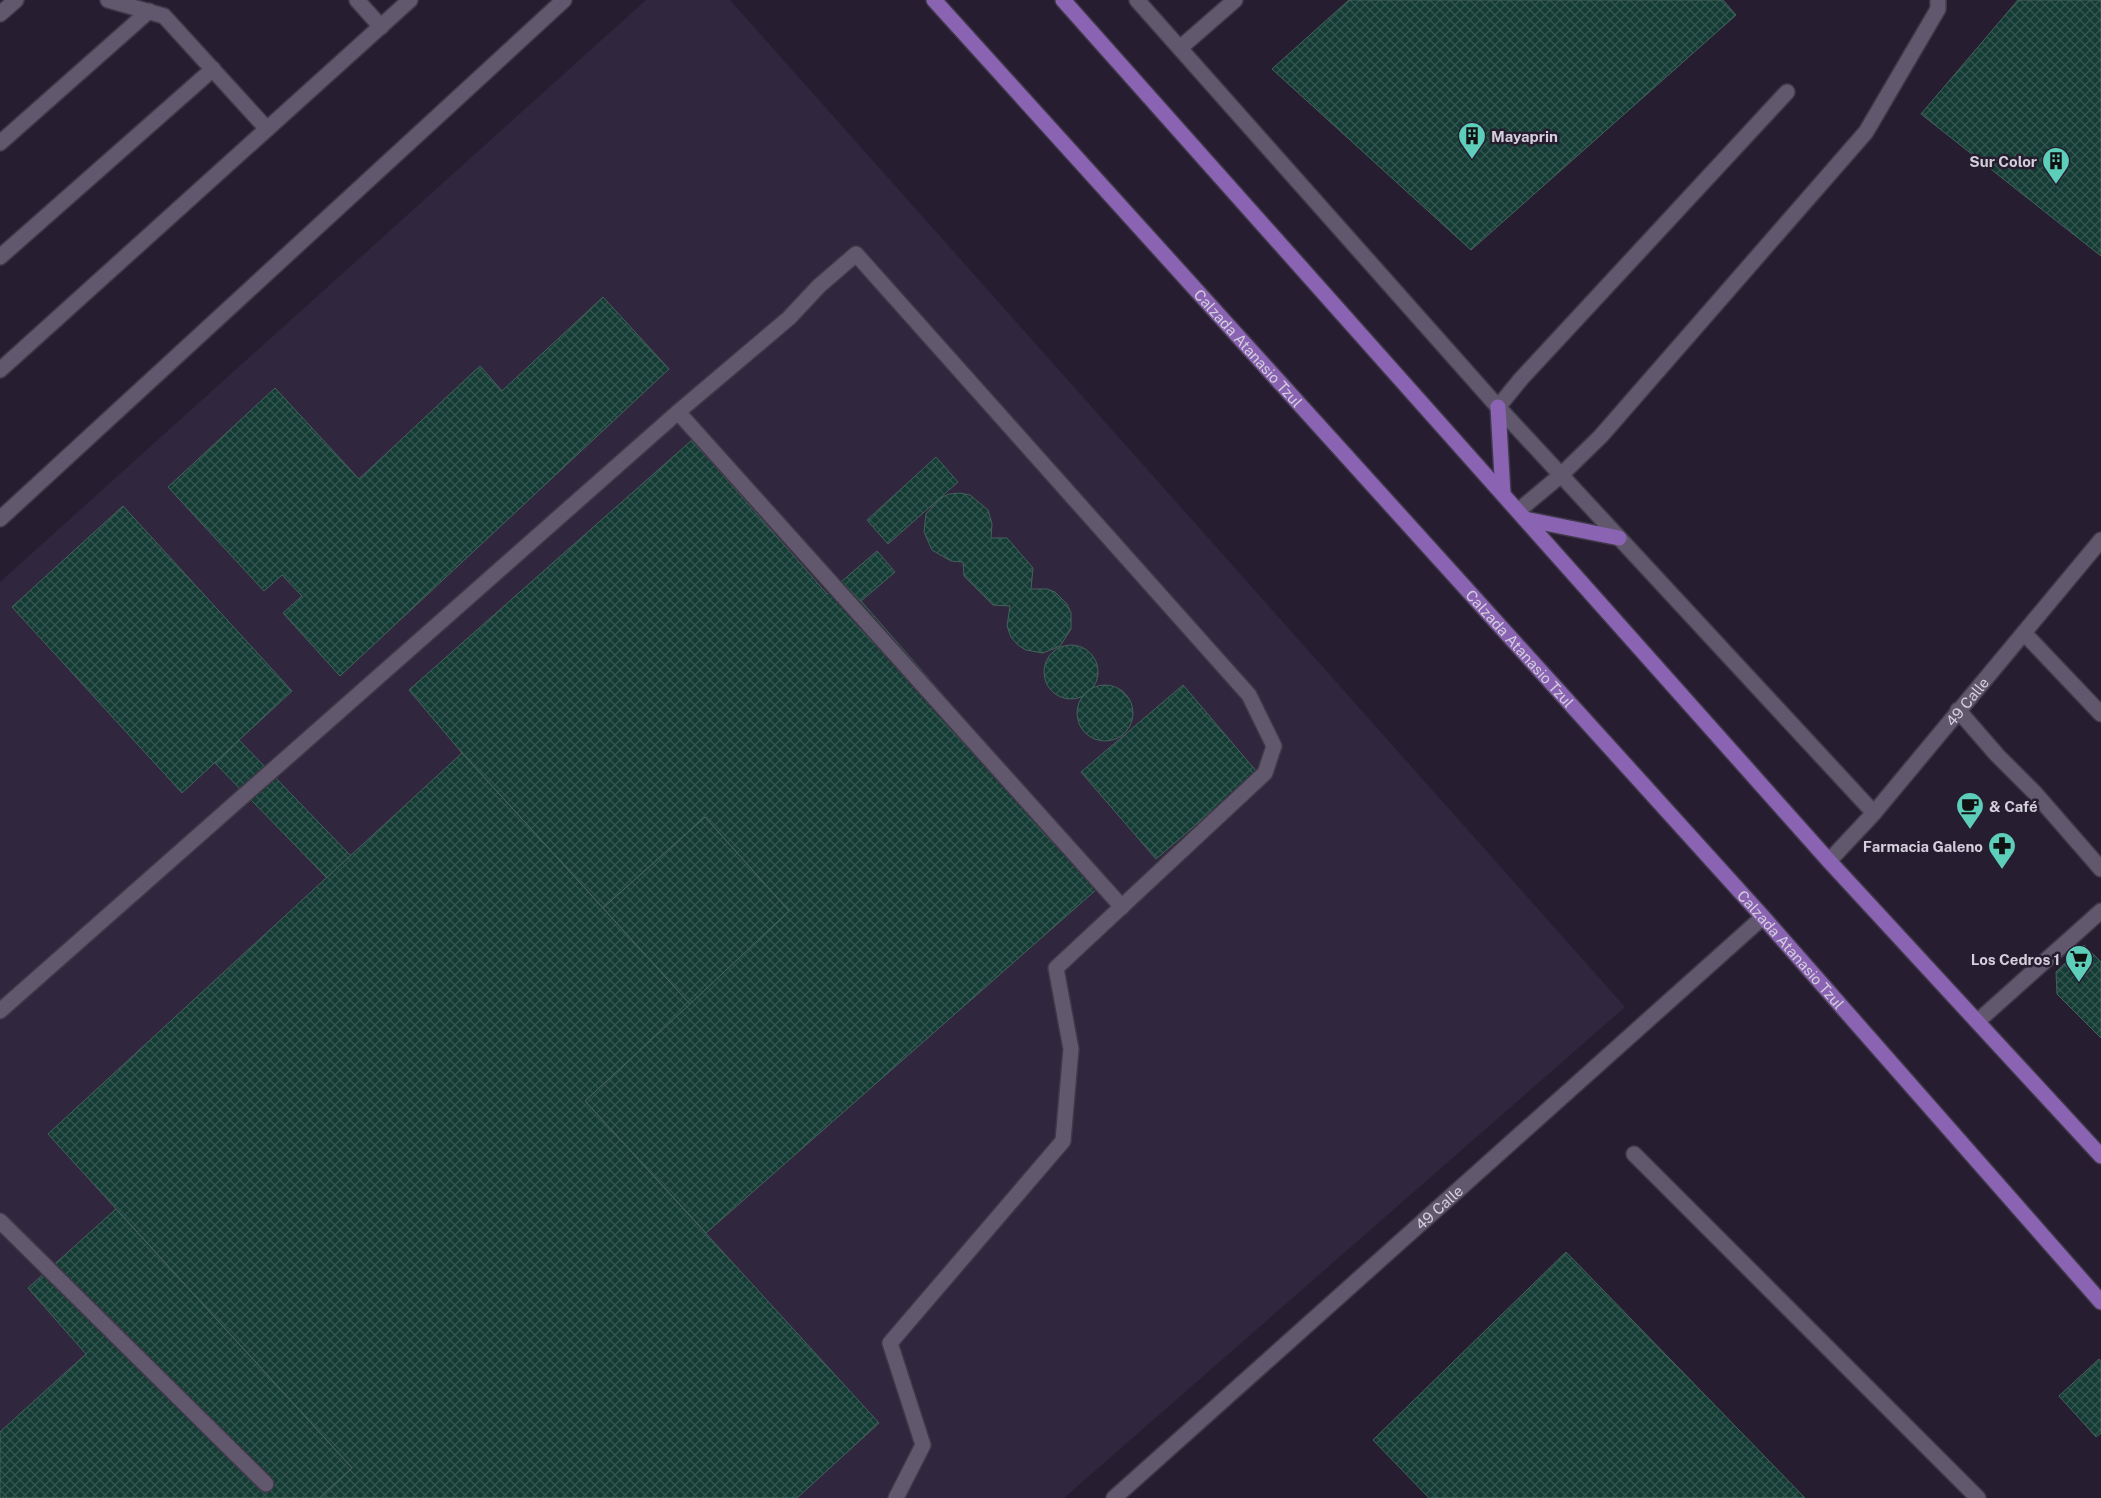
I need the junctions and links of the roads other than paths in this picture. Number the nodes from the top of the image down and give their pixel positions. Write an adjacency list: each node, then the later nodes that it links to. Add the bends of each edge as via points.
1 (16, 0): 12 (street)
2 (108, 0): 11 (street)
3 (357, 0): 13 (street)
4 (410, 0): 13 (street)
5 (564, 0): 26 (street)
6 (934, 0): 37 (main road, Calzada Atanasio Tzul)
7 (1063, 0): 24 (main road)
8 (1137, 0): 14 (street)
9 (1235, 0): 14 (street)
10 (1938, 0): 23 (street, via 1938,8 1866,132 1601,436)
11 (149, 12): 15 (street, via 164,16); 18 (street)
12 (0, 14)
13 (381, 27): 17 (street)
14 (1180, 48): 21 (street)
15 (212, 69): 17 (street); 19 (street)
16 (1787, 92): 21 (street)
17 (267, 129): 20 (street)
18 (0, 143)
19 (0, 258)
20 (0, 370)
21 (1498, 406): 23 (street); 24 (main road)
22 (678, 412): 35 (street); 35 (street, via 789,318 856,254 869,268 1249,696 1274,746 1265,772); 38 (street)
23 (1561, 475): 25 (street); 27 (street)
24 (1503, 494): 25 (main road)
25 (1522, 515): 27 (main road); 33 (main road)
26 (0, 519)
27 (1620, 538): 32 (street)
28 (2101, 540): 29 (street, 49 Calle)
29 (2024, 633): 30 (street, 49 Calle); 31 (street)
30 (1958, 710): 32 (street, 49 Calle); 34 (street)
31 (2101, 714)
32 (1874, 813): 33 (street, 49 Calle)
33 (1829, 860): 39 (main road)
34 (2101, 869)
35 (1122, 907): 46 (street, via 1056,968 1071,1049 1063,1141 890,1343 923,1445)
36 (2101, 911): 39 (street)
37 (1763, 916): 44 (main road, Calzada Atanasio Tzul); 47 (street, 49 Calle)
38 (0, 1011)
39 (1978, 1021): 41 (main road)
40 (1634, 1154): 48 (street)
41 (2101, 1156)
42 (0, 1221): 43 (street)
43 (5, 1237): 45 (street)
44 (2101, 1302)
45 (266, 1484)
46 (896, 1498)
47 (1114, 1498)
48 (1978, 1498)

